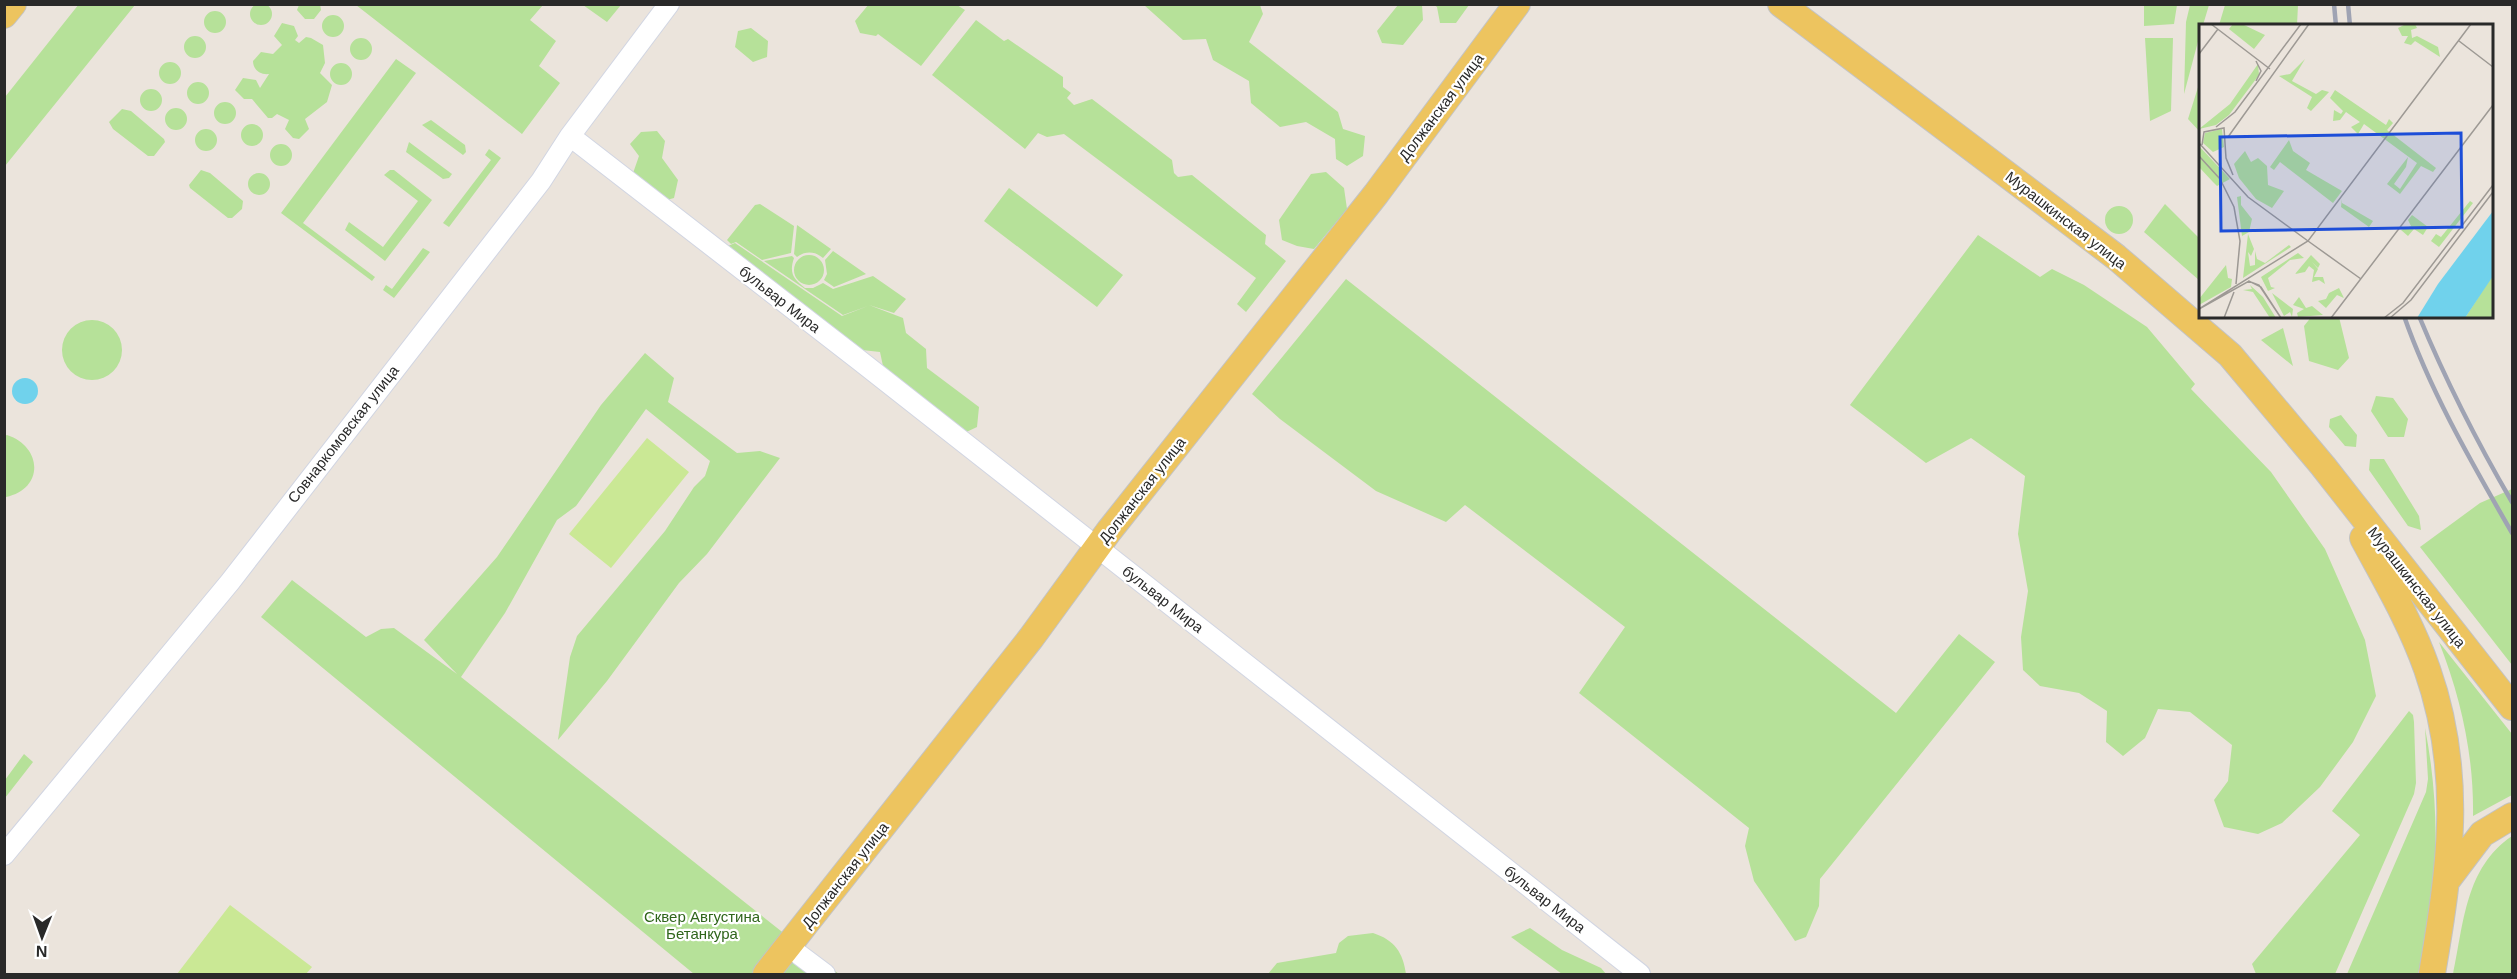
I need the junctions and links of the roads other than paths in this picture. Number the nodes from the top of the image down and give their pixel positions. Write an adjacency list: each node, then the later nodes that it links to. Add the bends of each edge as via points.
1 (13, 4): 5 (main road)
2 (669, 4): 6 (street, Совнаркомовская улица)
3 (1517, 4): 8 (main road, Должанская улица, via 1376,194)
4 (1781, 4): 7 (main road, Мурашкинская улица, via 2053,208 2181,311 2230,355)
5 (4, 15)
6 (570, 136): 8 (street, бульвар Мира); 11 (street, Совнаркомовская улица, via 541,181 230,582)
7 (2324, 466): 9 (main road, Мурашкинская улица); 12 (main road, Мурашкинская улица, via 2406,616 2428,669 2449,763 2452,809)
8 (1096, 548): 13 (main road, Должанская улица, via 1031,638); 16 (street, бульвар Мира)
9 (2512, 707)
10 (2512, 816): 12 (main road, via 2481,834)
11 (4, 855)
12 (2448, 879): 17 (main road, Мурашкинская улица)
13 (789, 947): 14 (main road, Должанская улица); 15 (street)
14 (766, 975)
15 (825, 975)
16 (1640, 975)
17 (2432, 975)

